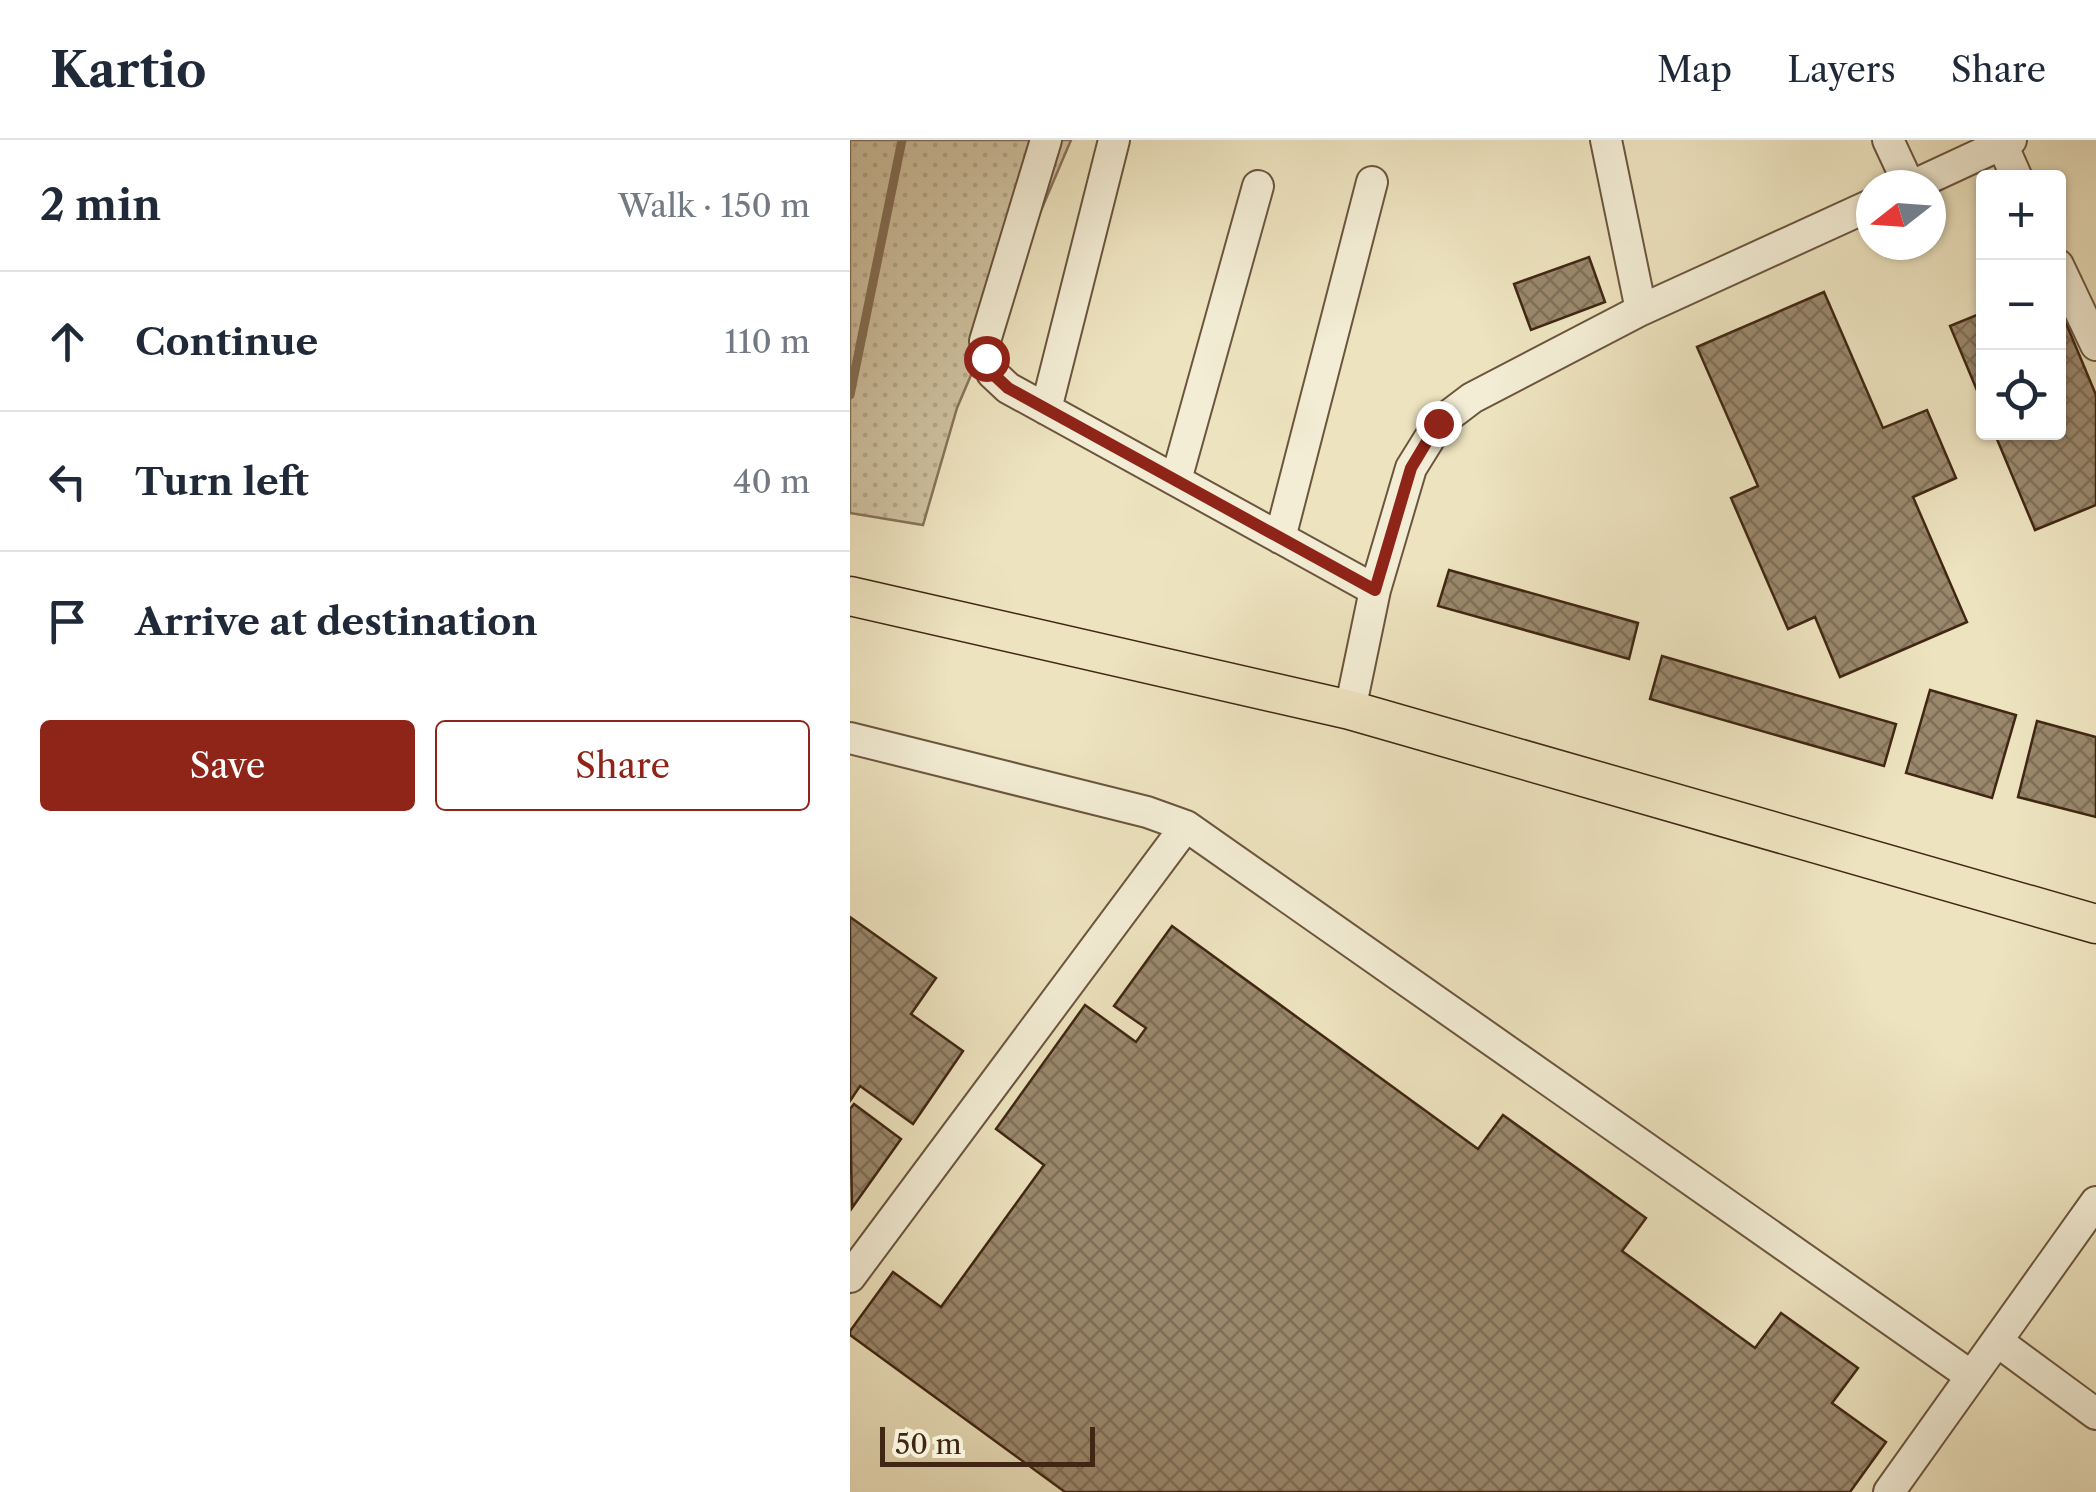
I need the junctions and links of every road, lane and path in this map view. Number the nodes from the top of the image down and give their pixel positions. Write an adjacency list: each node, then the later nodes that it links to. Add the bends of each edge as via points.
1 (1046, 140): 15 (lane, via 985,341 992,373)
2 (1114, 140): 15 (lane)
3 (1606, 140): 13 (lane)
4 (1888, 140): 6 (lane)
5 (2006, 142): 7 (lane); 8 (lane)
6 (1904, 170)
7 (1945, 170)
8 (2015, 170)
9 (1372, 182): 17 (lane)
10 (1258, 186): 16 (lane)
11 (1856, 212): 13 (lane)
12 (2066, 282): 14 (lane)
13 (1640, 310): 18 (lane, via 1472,398 1438,423 1411,468)
14 (2096, 345)
15 (1046, 409): 16 (lane)
16 (1176, 480): 17 (lane)
17 (1280, 538): 18 (lane)
18 (1375, 590): 20 (lane)
19 (850, 596): 20 (main road)
20 (1350, 710): 23 (main road)
21 (850, 738): 22 (lane)
22 (1186, 826): 25 (lane); 27 (lane)
23 (2096, 924)
24 (2096, 1202): 26 (lane)
25 (850, 1277)
26 (1997, 1341): 27 (lane); 28 (lane)
27 (1971, 1376): 29 (lane)
28 (2096, 1414)
29 (1890, 1492)

